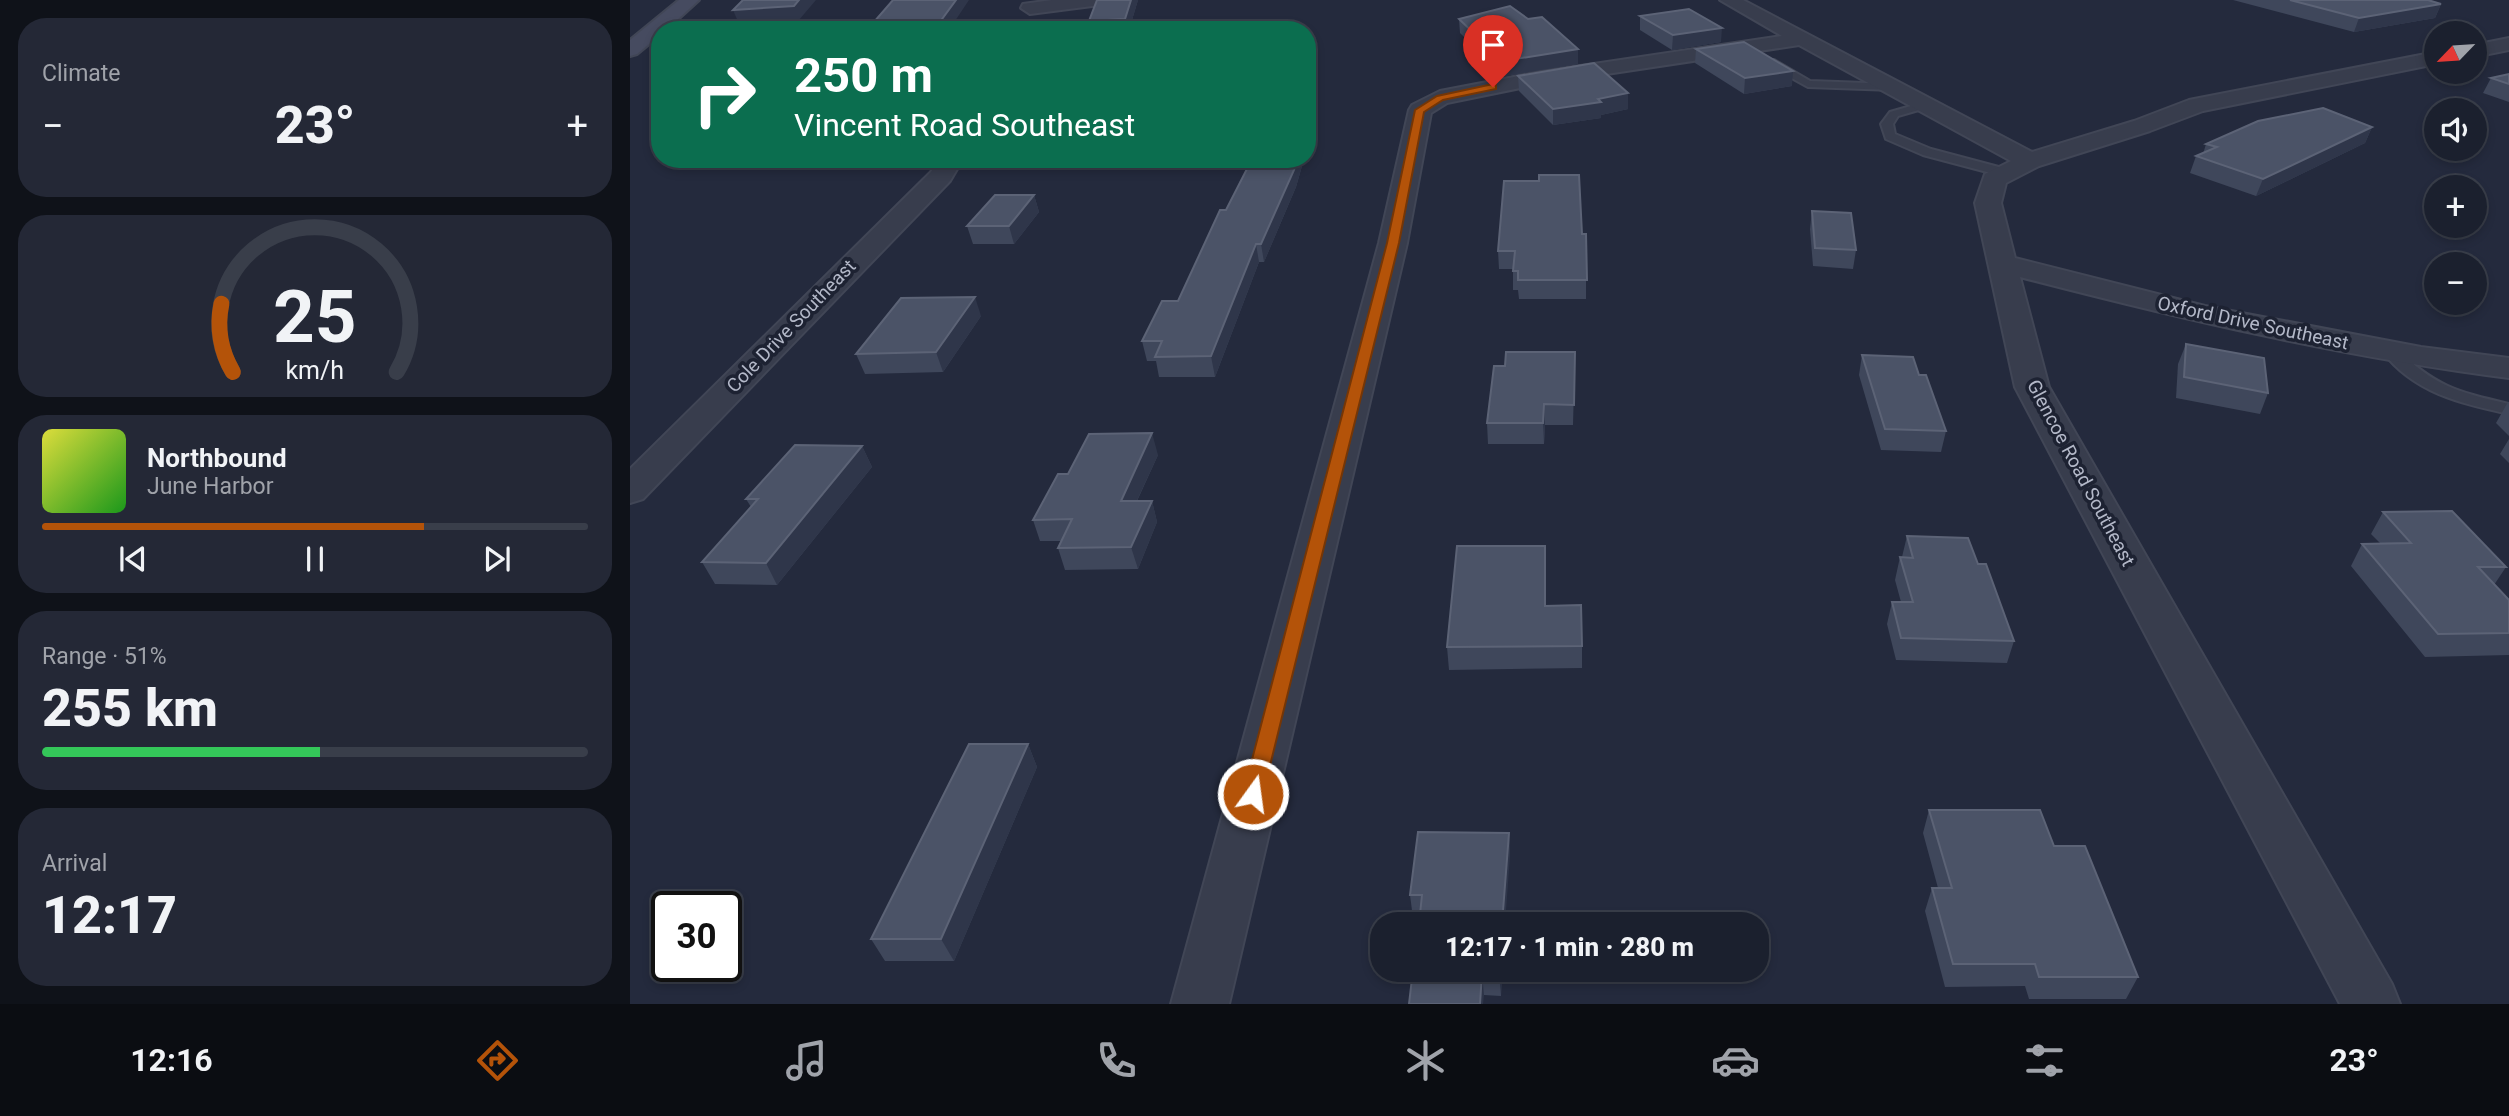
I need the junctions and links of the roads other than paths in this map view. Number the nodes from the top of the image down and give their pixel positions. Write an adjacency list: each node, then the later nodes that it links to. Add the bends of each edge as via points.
1 (690, 0): 5 (main road)
2 (1100, 0): 4 (street)
3 (1729, 0): 8 (street)
4 (1033, 4): 6 (street)
5 (665, 21)
6 (1024, 21)
7 (651, 32): 12 (main road)
8 (1802, 39): 10 (street); 14 (street)
9 (2509, 44): 11 (street)
10 (1748, 48): 14 (lane, via 1808,84); 23 (street, via 1493,87 1440,98 1420,110 1393,243)
11 (2487, 48)
12 (630, 50)
13 (2424, 60): 16 (street, via 2197,105)
14 (1892, 87): 15 (street)
15 (1925, 105): 16 (street); 16 (lane, via 1894,114 1887,124 1890,136 1927,152)
16 (2018, 167): 18 (street, Glencoe Road Southeast, via 1994,179 1988,203)
17 (946, 168): 22 (street, Cole Drive Southeast)
18 (2001, 263): 19 (street, Oxford Drive Southeast, via 2204,316); 24 (street, Glencoe Road Southeast, via 2032,387)
19 (2390, 351): 20 (street, Oxford Drive Southeast); 21 (lane, via 2416,377 2460,398)
20 (2509, 368)
21 (2509, 409)
22 (630, 491)
23 (1200, 1004)
24 (2371, 1004)

